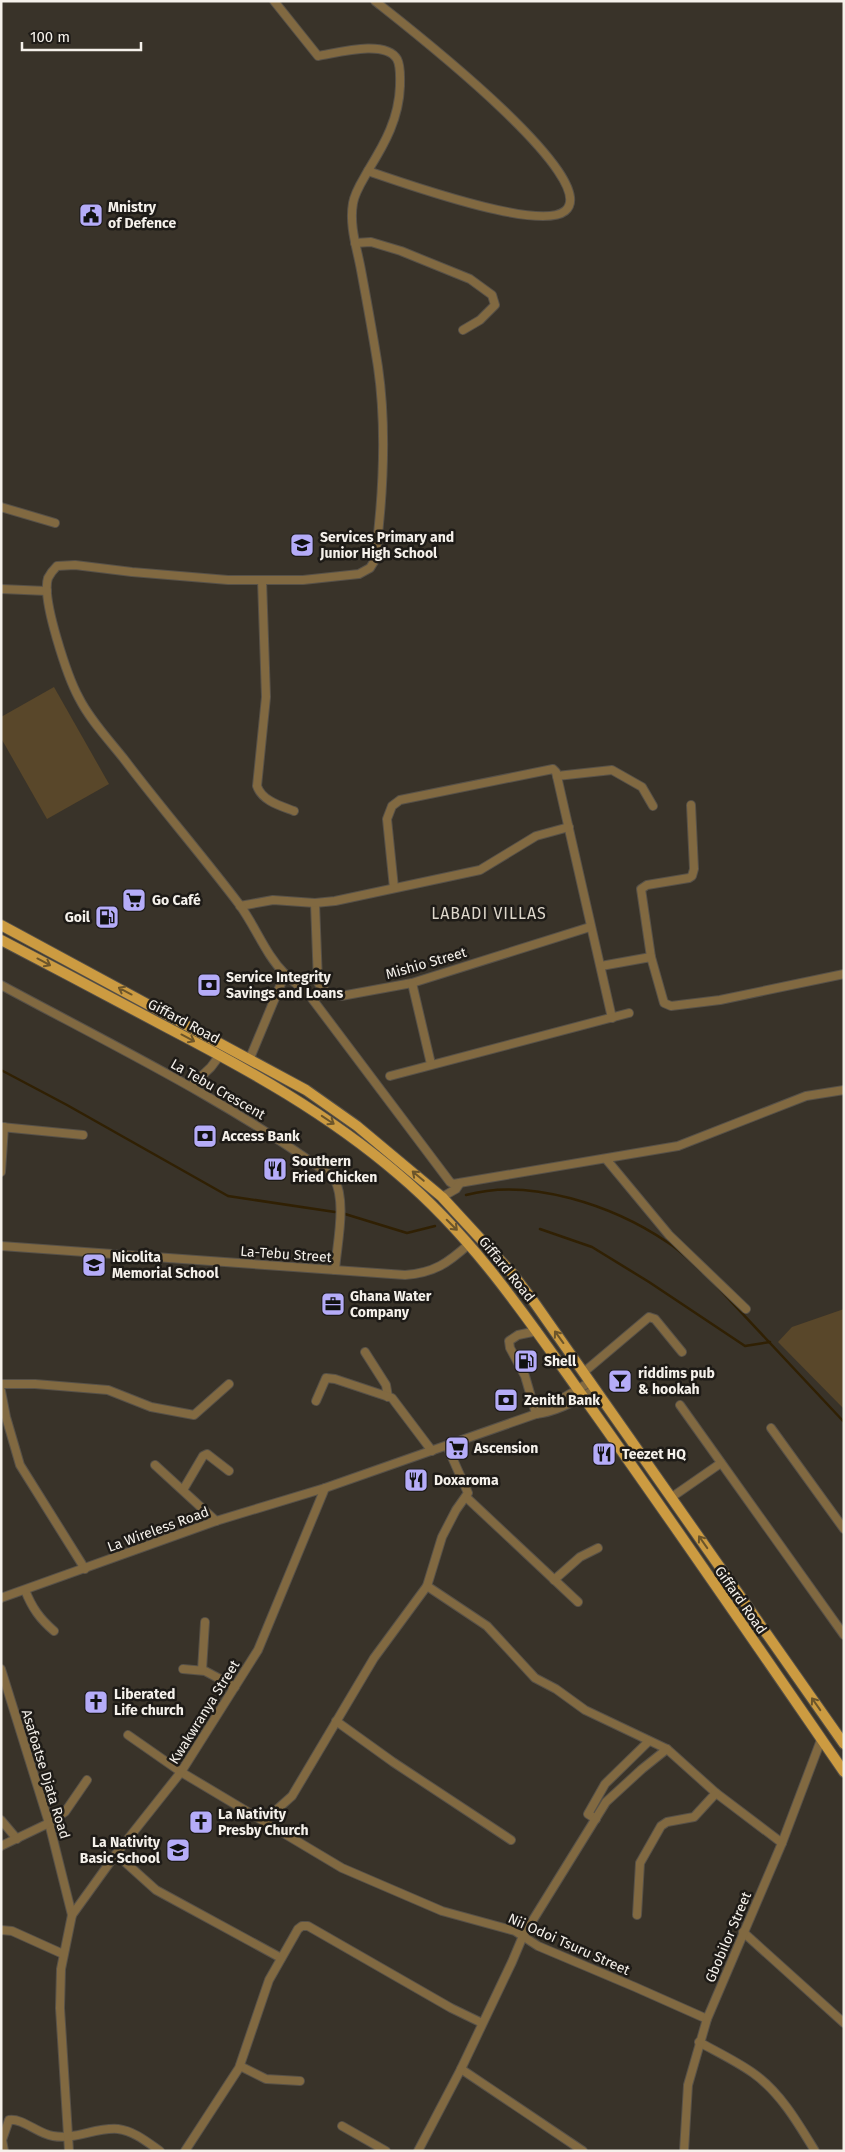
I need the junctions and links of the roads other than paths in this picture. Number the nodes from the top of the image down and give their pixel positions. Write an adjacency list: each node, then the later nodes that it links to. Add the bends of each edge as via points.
1 (274, 1): 3 (street, via 318,56 375,48 389,52 397,60 400,90 396,118)
2 (375, 1): 3 (street, via 452,63 515,121 556,168 567,187 570,201 564,212 550,216 516,214 462,202)
3 (368, 171): 4 (street, via 353,202 351,223)
4 (355, 243): 5 (street, via 371,242 401,251 470,279 492,295 495,305 480,320); 8 (street, via 369,311 382,410 375,560 370,568 359,574 303,580)
5 (463, 330)
6 (1, 506): 7 (street)
7 (56, 523)
8 (262, 580): 10 (street, via 228,580 75,565 56,566 48,578); 14 (street, via 266,697 258,786 259,792 273,803)
9 (1, 589): 10 (street)
10 (47, 591): 18 (street, via 59,643 80,699)
11 (558, 776): 12 (street, via 612,770 643,789); 15 (street); 16 (street, via 549,768 400,800 392,806 387,819)
12 (653, 806)
13 (692, 806): 22 (street, via 692,876 647,884 641,889)
14 (294, 811)
15 (569, 828): 16 (street, via 536,836 480,870); 20 (street)
16 (394, 888): 17 (street)
17 (315, 903): 18 (street, via 273,900); 26 (street, Mishio Street, via 318,982 322,990 341,996)
18 (240, 906): 24 (street)
19 (1, 925): 31 (main road, Giffard Road, one-way to 19)
20 (590, 927): 23 (street); 26 (street, Mishio Street)
21 (1, 940): 30 (main road, Giffard Road, one-way to 30)
22 (651, 957): 23 (street); 25 (street, via 664,1003 671,1006 720,1000)
23 (600, 966): 29 (street)
24 (285, 974): 31 (street); 40 (street, via 310,996 450,1182)
25 (844, 974)
26 (412, 983): 32 (street)
27 (1, 986): 34 (street, La Tebu Crescent)
28 (628, 1013): 29 (street)
29 (612, 1018): 32 (street)
30 (220, 1055): 34 (street); 42 (main road, Giffard Road, one-way to 42, via 348,1133 400,1175)
31 (250, 1058): 41 (main road, Giffard Road, one-way to 31, via 357,1126 306,1090)
32 (431, 1064): 33 (street)
33 (390, 1076)
34 (191, 1086): 44 (street, La Tebu Crescent, via 257,1125 334,1178 340,1188 341,1201)
35 (844, 1090): 38 (street, via 806,1096 678,1146)
36 (3, 1127): 37 (street); 39 (street)
37 (83, 1135)
38 (606, 1159): 40 (street); 45 (street, via 669,1235)
39 (1, 1172)
40 (460, 1183): 41 (street)
41 (442, 1197): 49 (main road, Giffard Road, one-way to 41, via 512,1273)
42 (469, 1244): 44 (street, La-Tebu Street, via 446,1263 428,1272 405,1275); 46 (main road, Giffard Road)
43 (1, 1246): 44 (street, La-Tebu Street)
44 (335, 1270)
45 (746, 1309)
46 (537, 1331): 54 (main road, Giffard Road); 58 (street, via 518,1335 509,1341)
47 (365, 1352): 55 (street, via 386,1385)
48 (682, 1352): 49 (street, via 655,1319 649,1318)
49 (584, 1372): 52 (main road, Giffard Road)
50 (1, 1384): 51 (street, via 108,1390 151,1407 194,1415)
51 (229, 1384)
52 (593, 1385): 54 (street); 67 (main road, Giffard Road)
53 (1, 1391): 72 (street, via 20,1465)
54 (580, 1393): 58 (street, via 544,1407); 89 (main road, Giffard Road)
55 (388, 1397): 56 (street, via 326,1378); 61 (street, via 396,1401)
56 (316, 1401)
57 (680, 1404): 62 (street)
58 (536, 1414): 60 (street)
59 (771, 1428): 70 (street)
60 (447, 1446): 61 (street); 68 (street, via 467,1490)
61 (432, 1451): 65 (street)
62 (721, 1463): 67 (street); 80 (street)
63 (156, 1465): 66 (street)
64 (229, 1471): 66 (street, via 207,1454)
65 (325, 1488): 69 (street, La Wireless Road); 84 (street, Kwakwranya Street, via 258,1650)
66 (183, 1490): 69 (street)
67 (672, 1496): 91 (main road, Giffard Road, one-way to 67)
68 (466, 1497): 73 (street); 74 (street, via 442,1537)
69 (216, 1521): 72 (street, La Wireless Road)
70 (844, 1529)
71 (598, 1548): 73 (street, via 580,1557)
72 (86, 1569): 75 (street, La Wireless Road)
73 (554, 1580): 77 (street)
74 (428, 1586): 87 (street, via 374,1658); 90 (street, via 488,1626 535,1678 585,1710)
75 (25, 1590): 76 (street, La Wireless Road); 79 (street, via 31,1606)
76 (1, 1598)
77 (578, 1602)
78 (205, 1622): 83 (street)
79 (54, 1631)
80 (844, 1635)
81 (1, 1669): 85 (street, Asafoatse Djata Road)
82 (183, 1669): 83 (street)
83 (202, 1670): 84 (street)
84 (235, 1686): 93 (street, Kwakwranya Street)
85 (10, 1699): 86 (street); 100 (street, Asafoatse Djata Road)
86 (1, 1702)
87 (336, 1721): 99 (street, via 292,1796); 102 (street)
88 (128, 1735): 93 (street, Nii Odoi Tsuru Street)
89 (822, 1740): 94 (main road, Giffard Road); 103 (street, Gbobilor Street)
90 (649, 1741): 92 (street); 97 (street, via 605,1784 588,1814)
91 (844, 1744)
92 (667, 1749): 96 (street); 97 (street, via 621,1787 606,1802)
93 (182, 1772): 99 (street, Nii Odoi Tsuru Street); 105 (street, Kwakwranya Street)
94 (844, 1772)
95 (87, 1780): 100 (street, via 64,1812)
96 (716, 1793): 103 (street); 107 (street, via 694,1818 661,1826 641,1859)
97 (596, 1819): 110 (street)
98 (1, 1820): 101 (street)
99 (264, 1821): 110 (street, Nii Odoi Tsuru Street, via 342,1868 420,1903 505,1927)
100 (49, 1823): 101 (street); 106 (street, Asafoatse Djata Road)
101 (17, 1839): 104 (street)
102 (511, 1840)
103 (782, 1843): 109 (street, Gbobilor Street)
104 (1, 1846)
105 (116, 1854): 106 (street, Kwakwranya Street); 112 (street, via 156,1890)
106 (72, 1915): 111 (street, Kwakwranya Street)
107 (637, 1915)
108 (1, 1930): 111 (street, via 35,1939)
109 (743, 1932): 113 (street, Gbobilor Street); 115 (street)
110 (523, 1936): 113 (street, Nii Odoi Tsuru Street, via 538,1946); 114 (street)
111 (63, 1954): 121 (street, Kwakwranya Street, via 60,2008)
112 (281, 1958): 114 (street, via 298,1929 308,1926); 117 (street, via 268,1980)
113 (706, 2019): 116 (street, Gbobilor Street)
114 (482, 2023): 118 (street)
115 (844, 2023)
116 (699, 2042): 129 (street, Gbobilor Street, via 688,2085); 130 (street, via 764,2082 791,2112)
117 (240, 2066): 119 (street, via 266,2079); 125 (street)
118 (461, 2069): 127 (street); 128 (street)
119 (300, 2081)
120 (342, 2126): 126 (street)
121 (68, 2138): 122 (street, via 42,2134 9,2120 2,2140); 123 (street, Kwakwranya Street); 124 (street, via 118,2130 137,2135)
122 (4, 2151)
123 (69, 2151)
124 (160, 2151)
125 (185, 2151)
126 (386, 2151)
127 (418, 2151)
128 (582, 2151)
129 (684, 2151)
130 (815, 2151)

